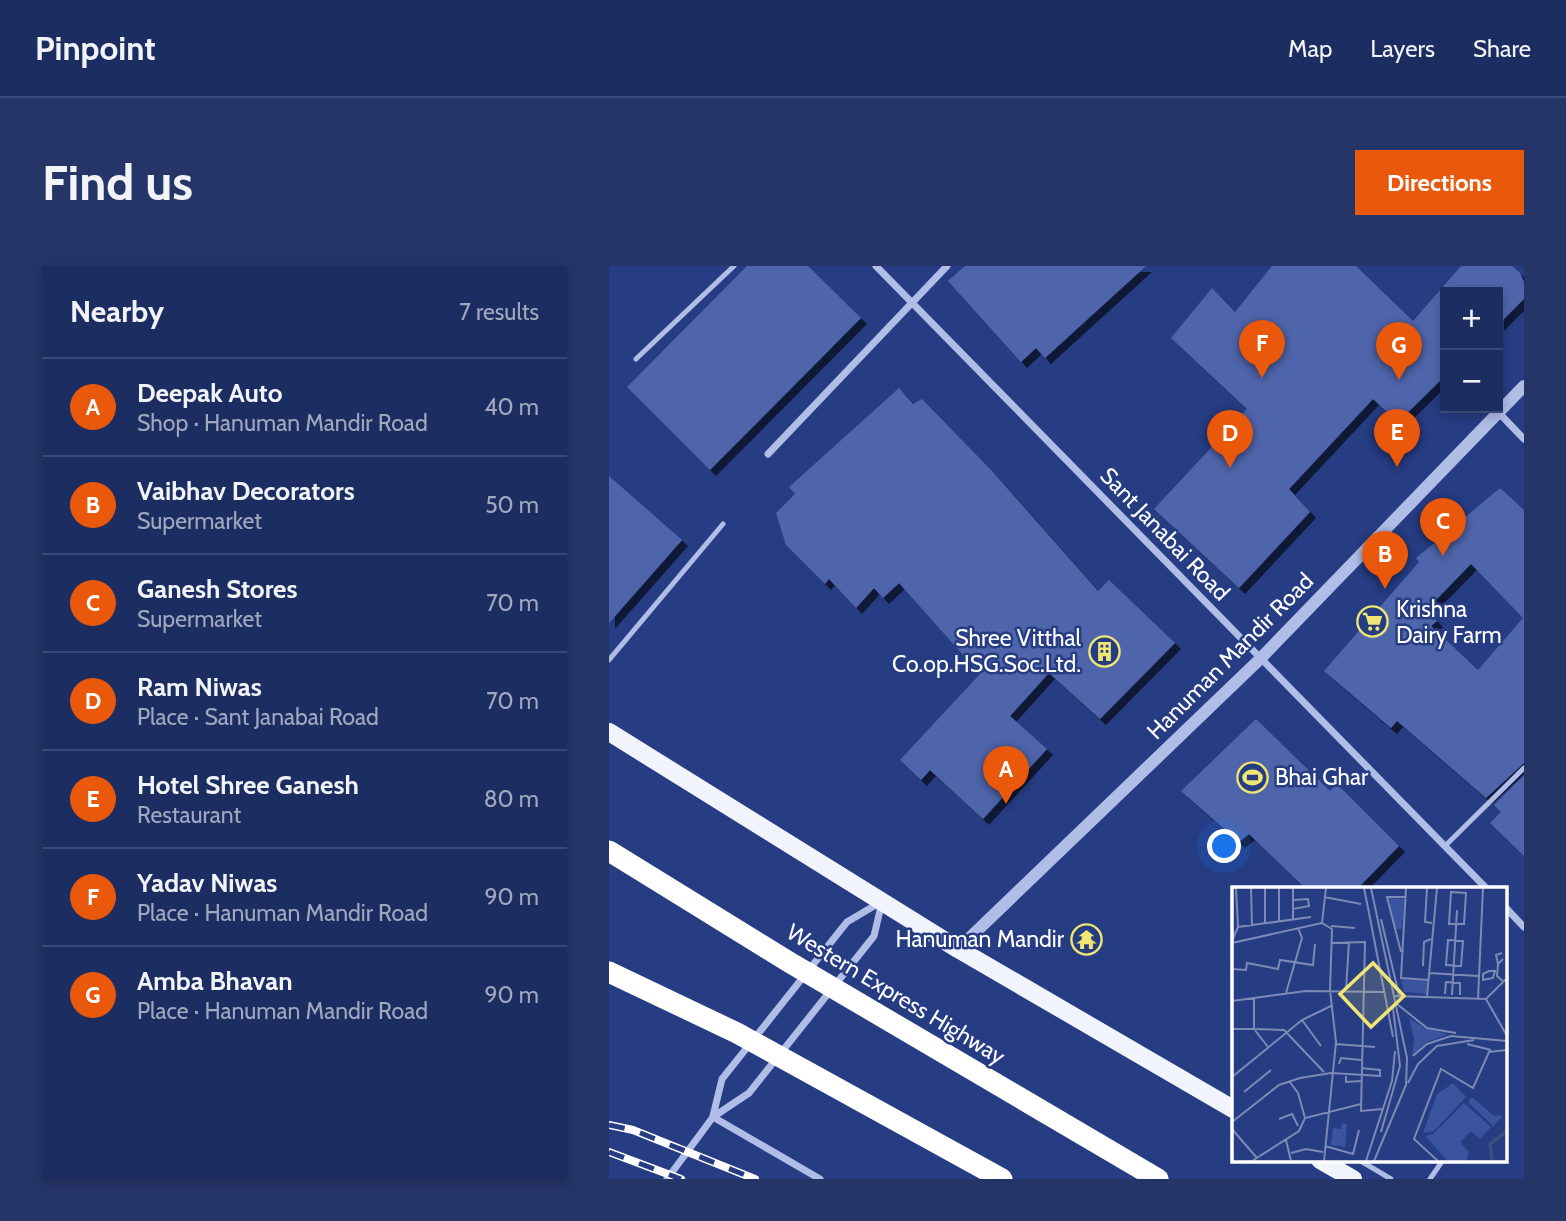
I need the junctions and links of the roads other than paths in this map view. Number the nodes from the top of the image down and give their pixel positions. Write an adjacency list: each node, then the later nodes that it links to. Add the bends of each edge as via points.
1 (734, 266): 5 (lane)
2 (876, 266): 4 (street, Sant Janabai Road)
3 (947, 266): 4 (street)
4 (910, 302): 10 (street); 12 (street, Sant Janabai Road)
5 (636, 359)
6 (1524, 386): 7 (street, Hanuman Mandir Road)
7 (1503, 409)
8 (1499, 413): 9 (street); 12 (street, Hanuman Mandir Road)
9 (1524, 439)
10 (768, 454)
11 (723, 524): 13 (lane)
12 (1260, 659): 16 (street, Sant Janabai Road); 22 (street, Hanuman Mandir Road)
13 (609, 660)
14 (609, 732): 19 (main road)
15 (1524, 768): 16 (lane)
16 (1445, 846): 18 (street, Sant Janabai Road)
17 (609, 851): 32 (highway, Western Express Highway)
18 (1485, 887)
19 (882, 901): 22 (main road); 25 (street, via 874,936 748,1093); 25 (street, via 847,922 722,1079)
20 (1507, 909): 21 (street)
21 (1524, 927)
22 (958, 949): 24 (main road)
23 (609, 972): 31 (highway, via 808,1070)
24 (1232, 1108)
25 (713, 1116): 29 (street); 30 (street)
26 (1322, 1161): 33 (main road)
27 (1361, 1161): 34 (lane)
28 (1442, 1161): 35 (lane)
29 (667, 1179)
30 (820, 1179)
31 (1002, 1179)
32 (1157, 1179)
33 (1353, 1179)
34 (1391, 1179)
35 (1430, 1179)

